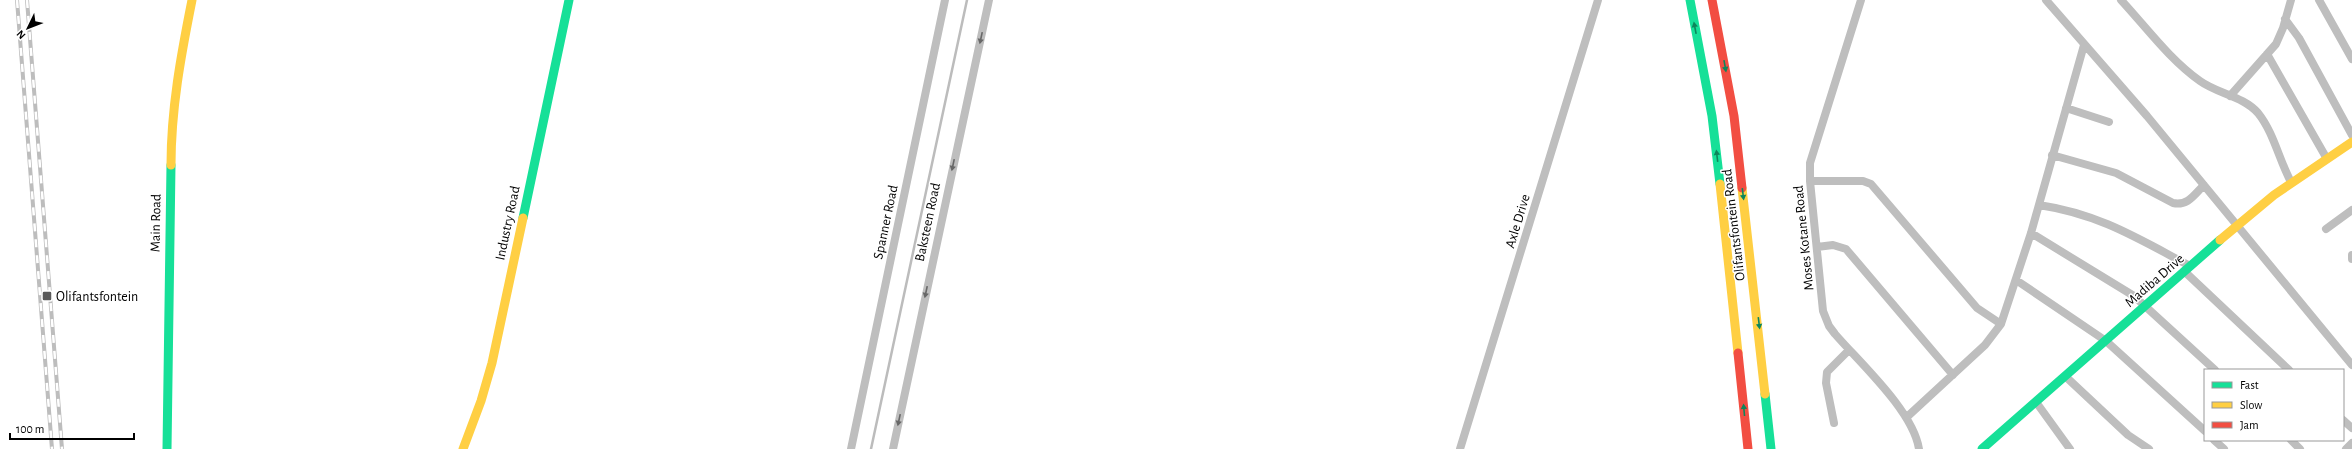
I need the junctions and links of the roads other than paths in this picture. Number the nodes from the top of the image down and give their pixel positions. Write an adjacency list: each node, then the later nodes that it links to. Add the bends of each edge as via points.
1 (192, 0): 56 (main road, Main Road, via 179,65 171,129)
2 (569, 0): 57 (main road, Industry Road, via 492,363)
3 (945, 0): 58 (street, Spanner Road)
4 (989, 0): 59 (street, Baksteen Road, one-way to 59)
5 (1598, 0): 60 (street, Axle Drive)
6 (1690, 0): 61 (main road, Olifantsfontein Road, one-way to 6, via 1712,116)
7 (1712, 0): 62 (main road, Olifantsfontein Road, one-way to 62, via 1734,116)
8 (1861, 0): 24 (street, Moses Kotane Road, via 1812,155)
9 (2046, 0): 14 (street)
10 (2121, 0): 17 (street, via 2187,71 2205,84)
11 (2291, 0): 13 (street)
12 (2319, 0): 16 (street)
13 (2285, 19): 15 (street, via 2279,38); 20 (street, via 2299,38)
14 (2084, 44): 18 (street); 26 (street)
15 (2267, 54): 17 (street); 23 (street)
16 (2352, 59)
17 (2230, 96): 25 (street, via 2250,105 2258,114)
18 (2066, 108): 19 (street); 22 (street)
19 (2109, 122)
20 (2352, 136)
21 (2352, 142): 23 (main road, Madiba Drive)
22 (2052, 155): 26 (street, via 2116,173 2173,203 2180,204 2190,200); 27 (street)
23 (2327, 158): 25 (main road, Madiba Drive)
24 (1810, 181): 32 (street, Moses Kotane Road); 38 (street, via 1863,181 1871,184 1977,308)
25 (2291, 182): 29 (main road, Madiba Drive)
26 (2204, 185): 29 (street)
27 (2039, 205): 31 (street); 35 (street, via 2090,216 2120,228)
28 (2352, 210): 30 (street)
29 (2238, 226): 35 (main road, Madiba Drive); 41 (street)
30 (2326, 230)
31 (2031, 233): 36 (street); 37 (street, via 2114,282)
32 (1816, 247): 40 (street, Moses Kotane Road, via 1823,311 1829,326); 44 (street, via 1833,245 1846,250)
33 (2352, 255): 34 (street)
34 (2352, 260)
35 (2187, 268): 37 (main road, Madiba Drive); 43 (street)
36 (2016, 280): 38 (street); 39 (street)
37 (2144, 306): 39 (main road, Madiba Drive); 42 (street)
38 (2001, 324): 44 (street, via 1985,346)
39 (2106, 341): 45 (main road, Madiba Drive); 51 (street)
40 (1849, 350): 47 (street, Moses Kotane Road); 49 (street, via 1827,372 1826,383)
41 (2352, 365)
42 (2214, 369)
43 (2289, 369)
44 (1953, 375): 47 (street)
45 (2065, 376): 46 (main road, Madiba Drive); 65 (street, via 2128,435)
46 (2036, 402): 55 (main road, Madiba Drive); 64 (street)
47 (1908, 416): 63 (street, Moses Kotane Road, via 1918,438)
48 (2344, 421): 50 (street)
49 (1834, 422)
50 (2352, 428)
51 (2204, 431)
52 (2215, 441): 66 (street)
53 (2292, 441): 67 (street)
54 (2352, 444): 68 (street)
55 (1988, 447)
56 (167, 449)
57 (463, 449)
58 (851, 449)
59 (893, 449)
60 (1460, 449)
61 (1748, 449)
62 (1771, 449)
63 (1919, 449)
64 (2070, 449)
65 (2149, 449)
66 (2224, 449)
67 (2300, 449)
68 (2346, 449)

